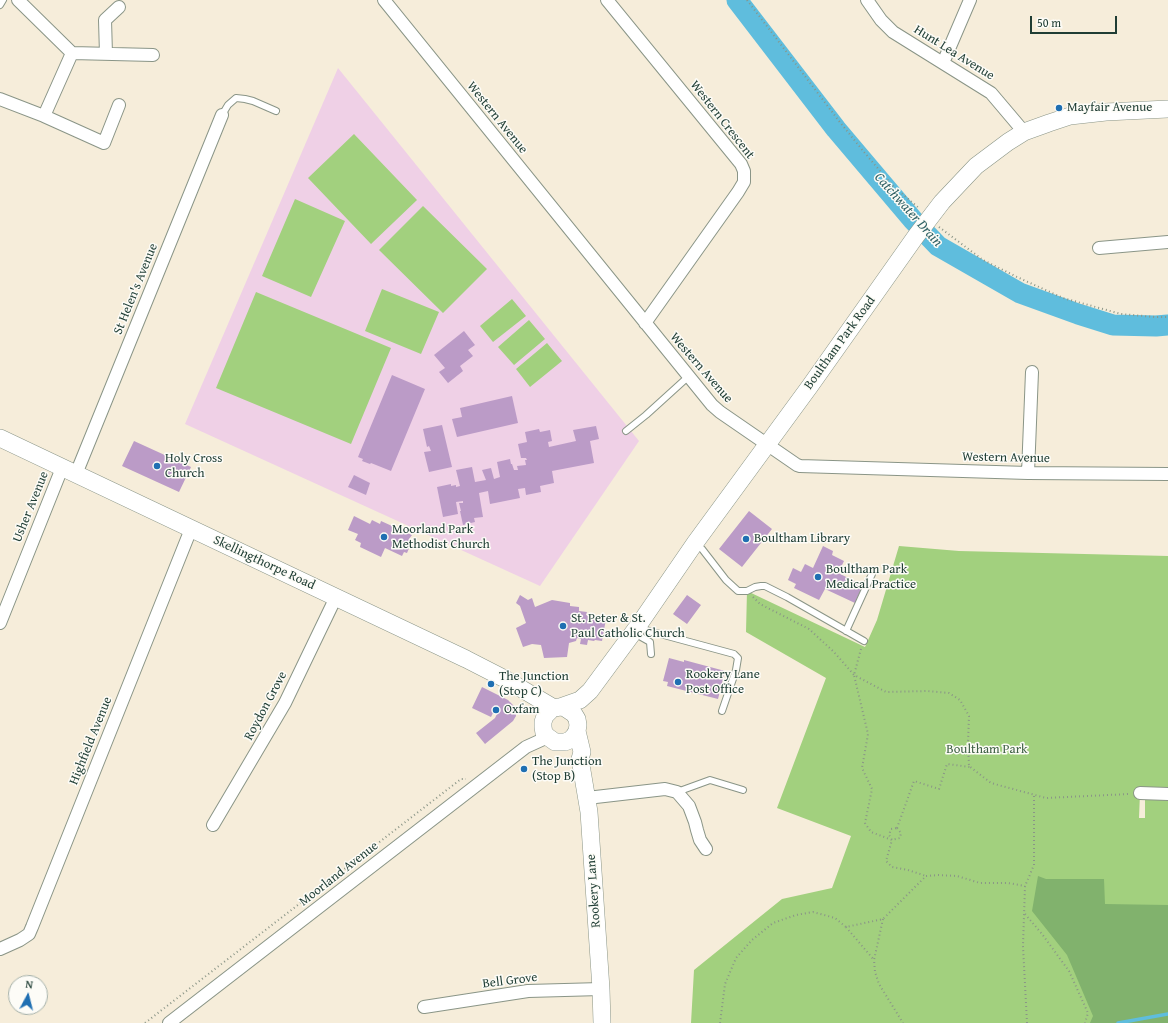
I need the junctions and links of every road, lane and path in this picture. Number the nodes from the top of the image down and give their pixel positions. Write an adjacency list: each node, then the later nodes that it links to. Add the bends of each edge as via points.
1 (3, 0): 7 (lane)
2 (18, 0): 9 (street)
3 (384, 0): 22 (street, Western Avenue)
4 (607, 0): 22 (street, Western Crescent, via 741,164 744,171 744,182 738,192)
5 (867, 0): 12 (street, Hunt Lea Avenue, via 893,32)
6 (970, 0): 12 (street)
7 (0, 5)
8 (119, 7): 10 (street, via 105,20)
9 (72, 53): 10 (street); 18 (street)
10 (106, 54): 11 (street)
11 (153, 55)
12 (943, 63): 19 (street, Hunt Lea Avenue, via 991,93)
13 (0, 99): 18 (street)
14 (119, 105): 18 (street, via 104,143)
15 (1168, 109): 19 (street, Boultham Park Road, via 1070,116)
16 (276, 110): 17 (lane, via 253,101 236,98)
17 (222, 115): 28 (street, St Helen's Avenue)
18 (44, 116)
19 (1024, 132): 27 (street, Boultham Park Road, via 976,166 942,202)
20 (1168, 242): 21 (street)
21 (1099, 248)
22 (644, 323): 24 (street, Western Avenue)
23 (1032, 372): 29 (street)
24 (689, 376): 25 (lane); 27 (street, Western Avenue, via 712,405)
25 (626, 431)
26 (0, 438): 28 (street, Skellingthorpe Road)
27 (766, 444): 29 (street, Western Avenue, via 800,466); 32 (street, Boultham Park Road)
28 (69, 471): 31 (street, Skellingthorpe Road); 36 (street, Usher Avenue)
29 (1028, 473): 30 (street, Western Avenue)
30 (1168, 474)
31 (191, 529): 35 (street, Skellingthorpe Road); 65 (street, Highfield Avenue, via 32,927 20,940)
32 (695, 543): 34 (lane, via 733,587 738,591); 37 (street, Boultham Park Road)
33 (872, 574): 38 (lane)
34 (746, 591): 38 (lane, via 765,586); 42 (path, via 760,604 809,629)
35 (336, 597): 45 (street, Skellingthorpe Road, via 467,656 526,690); 56 (street, Roydon Grove, via 285,703)
36 (0, 623)
37 (635, 629): 41 (lane, via 650,642); 43 (street, Boultham Park Road); 44 (lane, via 734,654 738,658 736,670)
38 (846, 630): 39 (lane)
39 (864, 641)
40 (861, 649): 42 (path)
41 (651, 654)
42 (854, 675): 48 (path, via 886,692 949,693 960,700 969,716); 58 (path, via 868,734 862,768 872,789 865,823 871,832)
43 (590, 691): 45 (street); 46 (street)
44 (722, 711)
45 (551, 722): 46 (street, via 570,710); 46 (street, via 565,742 574,736); 47 (street); 49 (street, Moorland Avenue, via 526,747)
46 (577, 725): 47 (street, Rookery Lane, via 582,752)
47 (580, 759): 55 (street, Rookery Lane)
48 (970, 767): 54 (path, via 990,783); 57 (path, via 947,764 939,789 914,781)
49 (484, 779): 69 (path, via 461,778); 70 (street, Moorland Avenue)
50 (743, 790): 51 (lane, via 710,780)
51 (677, 792): 55 (street, via 665,789); 59 (street, via 689,806 700,840)
52 (1140, 793): 53 (street); 54 (path, via 1046,798)
53 (1168, 794)
54 (1034, 795): 61 (path, via 1034,865)
55 (587, 798): 67 (street, Rookery Lane)
56 (213, 825)
57 (897, 828): 58 (path, via 891,829); 58 (path, via 901,832 900,838)
58 (892, 840): 60 (path, via 886,861 892,867)
59 (706, 849)
60 (926, 876): 61 (path, via 958,876 980,882); 63 (path)
61 (1025, 886): 62 (path)
62 (1024, 913): 74 (path); 75 (path, via 1069,971 1088,1013)
63 (883, 919): 64 (path); 66 (path)
64 (846, 927): 66 (path); 72 (path, via 836,918 813,912 773,923 752,940 736,958 725,984)
65 (0, 949)
66 (874, 960): 73 (path, via 878,984)
67 (601, 989): 68 (street, Bell Grove, via 528,991); 71 (street, Rookery Lane)
68 (424, 1007)
69 (145, 1023)
70 (169, 1023)
71 (602, 1023)
72 (720, 1023)
73 (903, 1023)
74 (1027, 1023)
75 (1085, 1023)

